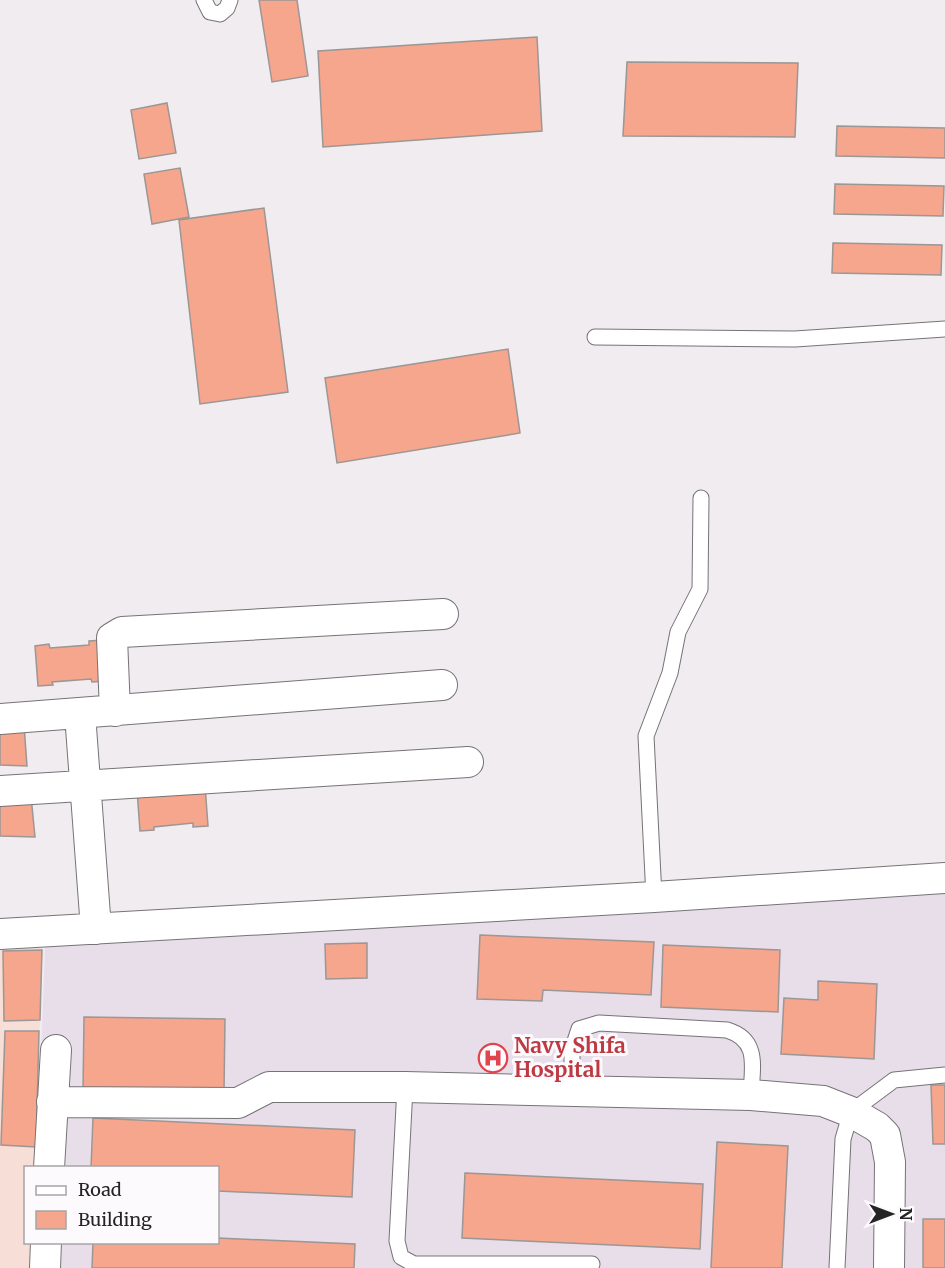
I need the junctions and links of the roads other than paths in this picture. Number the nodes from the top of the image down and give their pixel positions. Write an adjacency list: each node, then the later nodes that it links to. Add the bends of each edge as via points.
1 (204, 0): 2 (lane, via 210,12 220,14)
2 (230, 0)
3 (945, 330): 4 (lane, via 795,339)
4 (595, 337)
5 (701, 498): 15 (lane, via 700,589 678,632 670,673 646,736)
6 (443, 614): 8 (street, via 122,632 112,638)
7 (442, 685): 8 (street)
8 (115, 711): 9 (street)
9 (80, 714): 10 (street); 12 (street)
10 (0, 719)
11 (468, 762): 12 (street)
12 (87, 784): 13 (street); 16 (street)
13 (0, 791)
14 (945, 878): 15 (street)
15 (654, 897): 16 (street)
16 (96, 929): 17 (street)
17 (0, 933)
18 (56, 1050): 23 (street)
19 (945, 1075): 24 (lane, via 894,1080)
20 (405, 1087): 21 (street); 23 (street, via 269,1087 238,1103); 27 (lane, via 397,1241 401,1257 414,1264)
21 (572, 1091): 22 (street); 22 (lane, via 574,1038 579,1029 599,1023 727,1030 739,1034 751,1050)
22 (751, 1095): 24 (street, via 823,1101)
23 (52, 1101): 25 (street)
24 (851, 1112): 29 (lane, via 843,1138); 30 (street, via 877,1127 889,1148)
25 (49, 1166)
26 (46, 1244): 28 (street)
27 (592, 1264)
28 (45, 1268)
29 (837, 1268)
30 (889, 1268)

